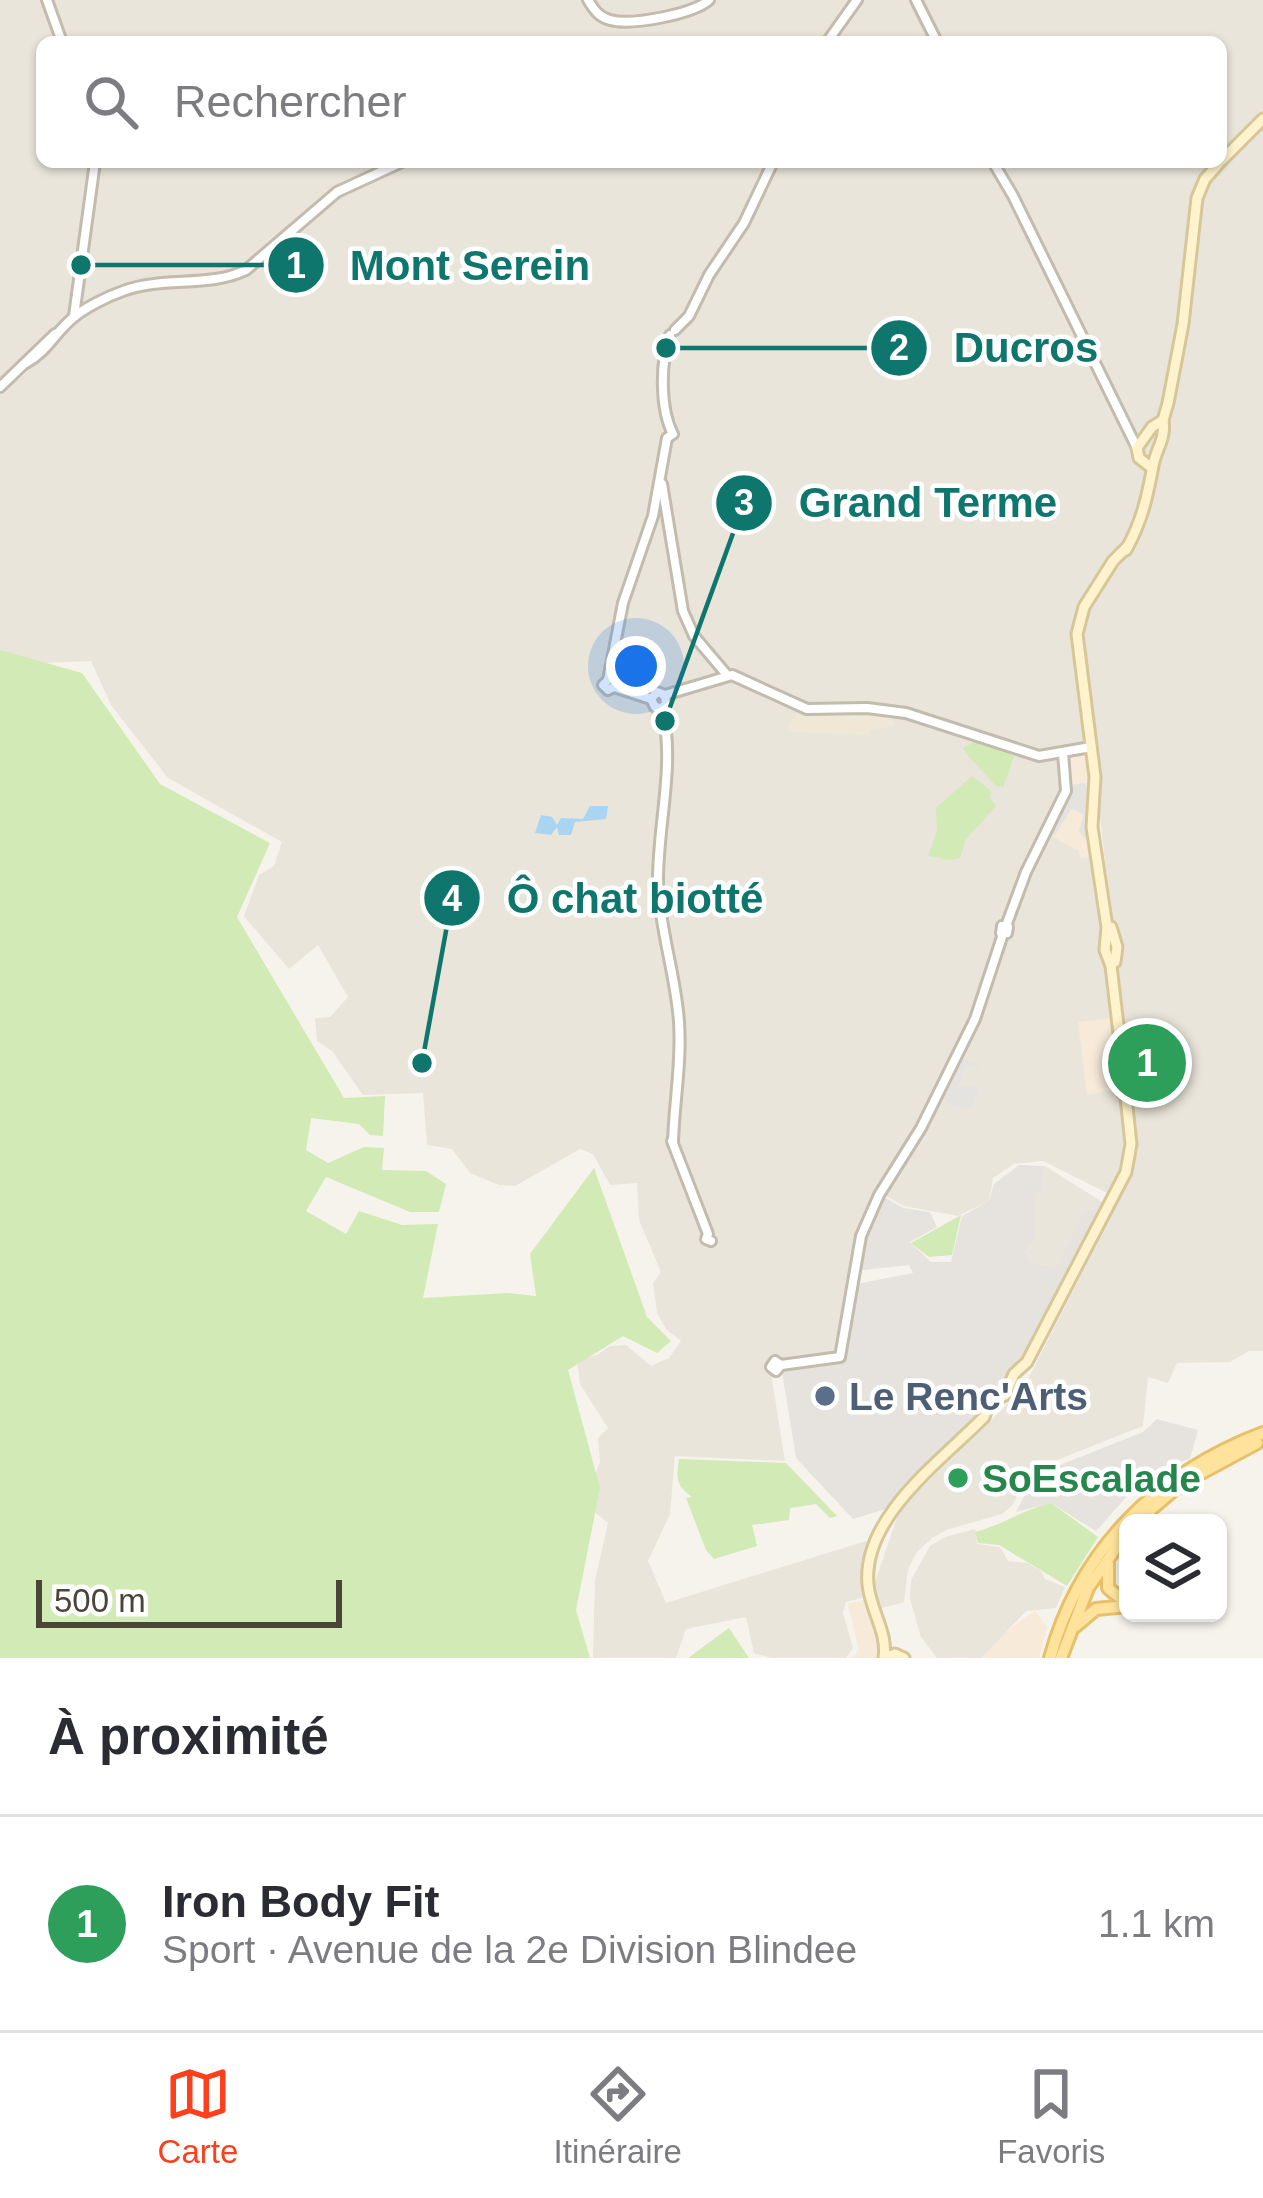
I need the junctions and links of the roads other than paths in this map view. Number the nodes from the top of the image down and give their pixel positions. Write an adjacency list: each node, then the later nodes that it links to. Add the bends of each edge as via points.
1 (47, 0): 6 (street)
2 (588, 0): 3 (street, via 619,22 689,12)
3 (710, 0)
4 (857, 0): 7 (street)
5 (916, 0): 8 (street)
6 (60, 36)
7 (831, 36)
8 (934, 36)
9 (1263, 119): 10 (main road)
10 (1227, 154)
11 (94, 168): 16 (street)
12 (389, 168): 16 (street, via 338,192 235,275 137,286)
13 (769, 168): 21 (street, via 744,223 673,332)
14 (996, 168): 19 (street)
15 (1214, 168): 18 (main road, via 1196,198 1184,325)
16 (75, 314): 17 (street)
17 (0, 387)
18 (1161, 425): 19 (main road); 20 (main road, via 1165,437)
19 (1138, 442): 20 (main road, via 1138,456)
20 (1151, 463): 28 (main road, via 1145,512 1077,627)
21 (661, 484): 22 (street); 23 (street)
22 (658, 496): 23 (street); 26 (street, via 623,603 611,683)
23 (667, 503): 24 (street, via 682,611)
24 (727, 675): 25 (street); 29 (street, via 807,709 906,713 1039,756)
25 (665, 695): 26 (street); 27 (street)
26 (651, 699): 27 (street)
27 (662, 708): 30 (street, via 658,890 680,1053 673,1143)
28 (1089, 747): 29 (street); 32 (main road, via 1128,1091 1129,1165 1027,1364)
29 (1063, 753): 31 (street, via 1066,791 1024,874 970,1030 861,1236 840,1357)
30 (708, 1234)
31 (781, 1365)
32 (991, 1409): 37 (main road, via 896,1511); 37 (main road, via 896,1504 868,1581)
33 (1263, 1437): 34 (main road, via 1195,1474); 41 (main road, via 1189,1468 1134,1511 1077,1588)
34 (1144, 1514)
35 (1119, 1545): 41 (main road, via 1088,1588)
36 (1119, 1546): 38 (main road, via 1106,1573)
37 (872, 1598): 40 (main road)
38 (1119, 1598)
39 (1119, 1605): 41 (main road, via 1089,1613)
40 (894, 1657)
41 (1058, 1658)

